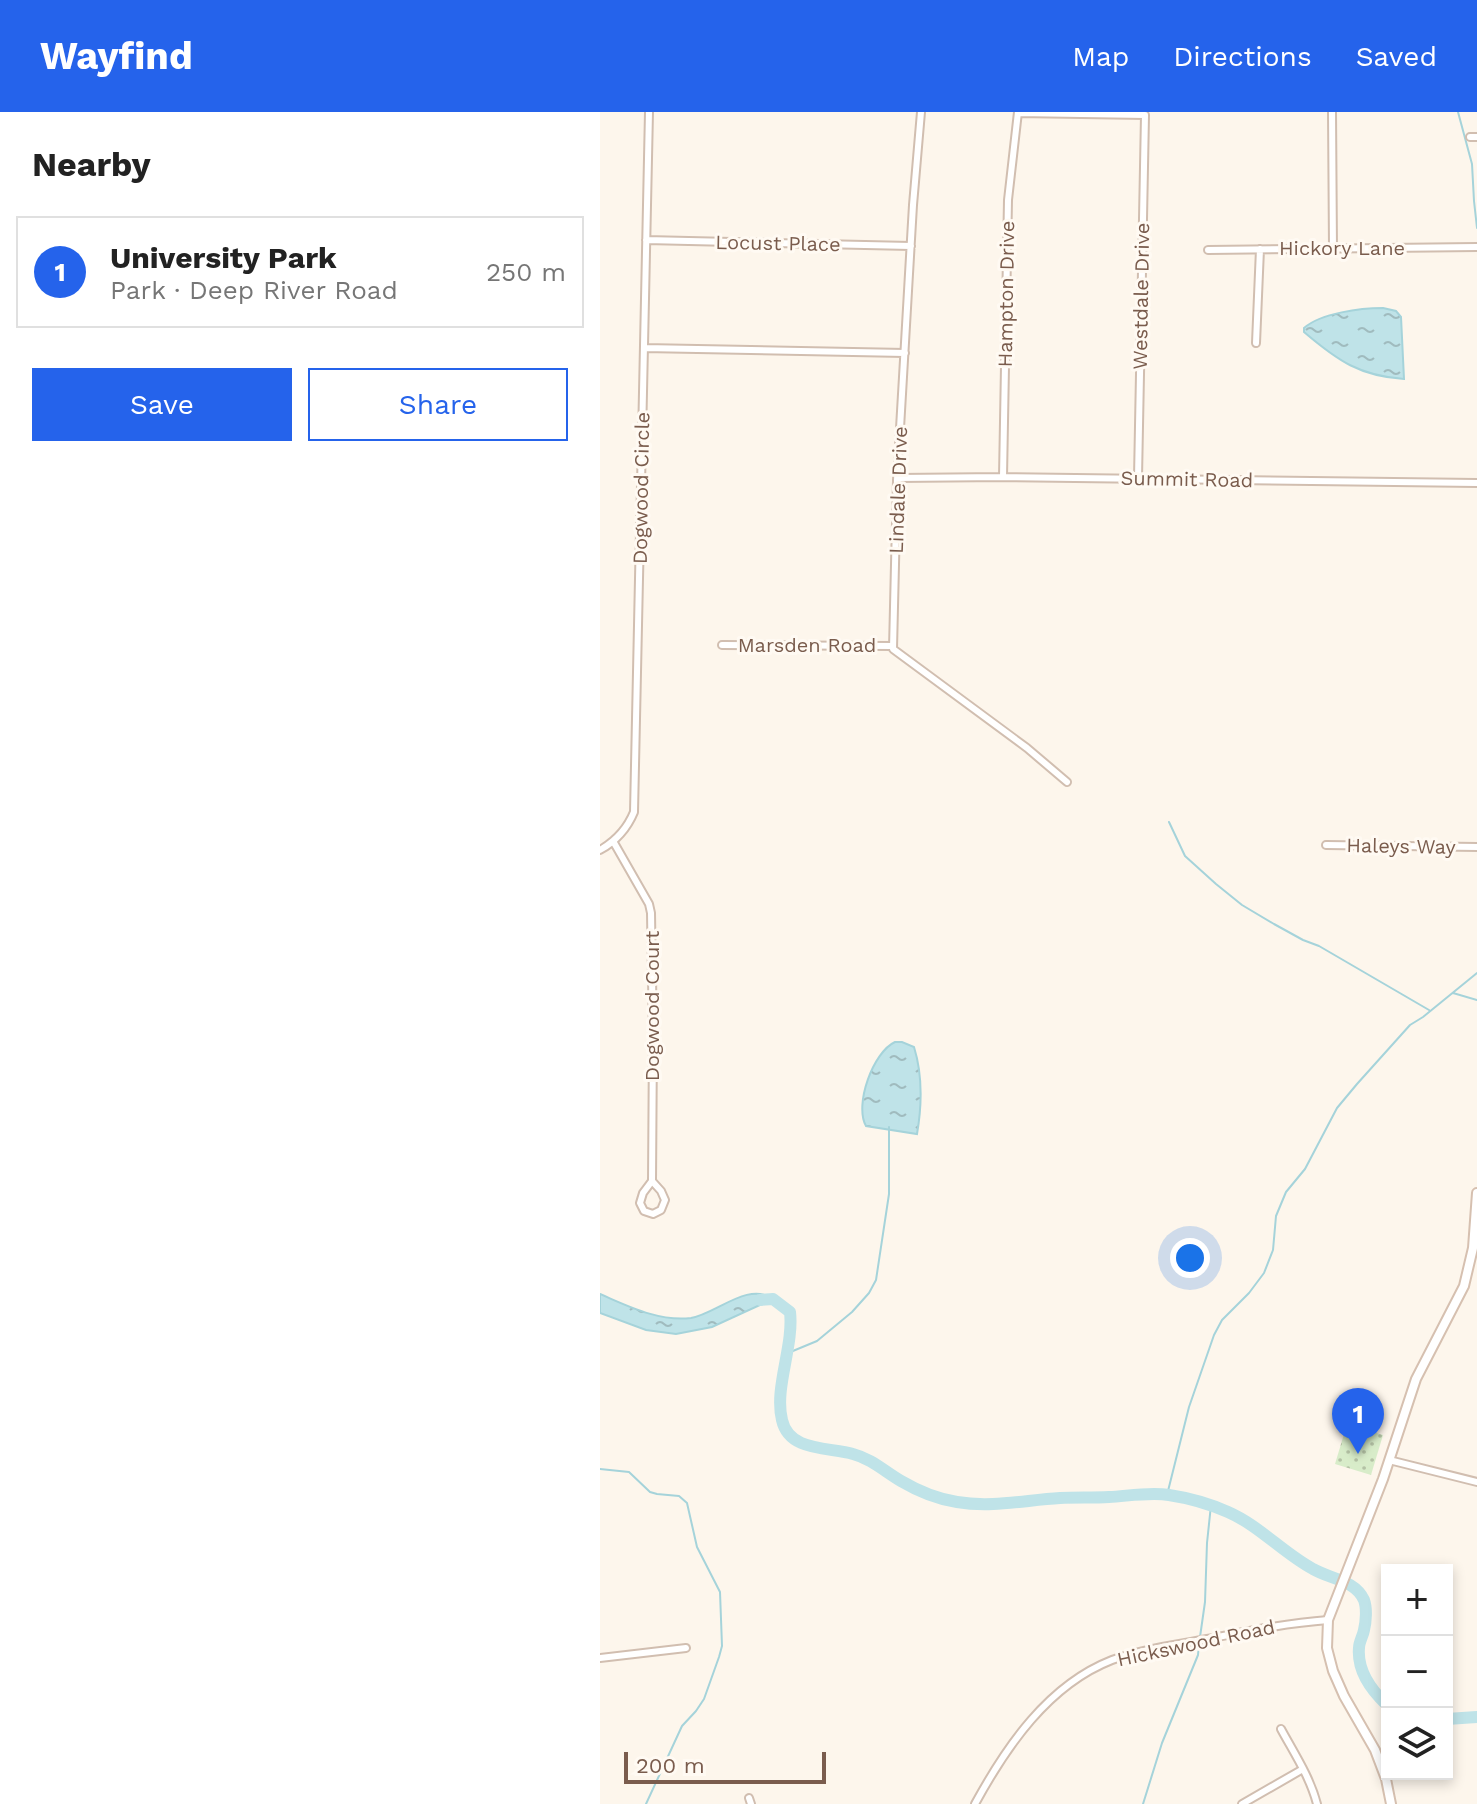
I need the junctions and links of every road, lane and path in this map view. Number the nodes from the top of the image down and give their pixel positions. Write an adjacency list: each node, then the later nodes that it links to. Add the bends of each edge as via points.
1 (649, 112): 5 (street, Dogwood Circle)
2 (921, 112): 6 (street, Lindale Drive)
3 (1018, 112): 14 (street, Hampton Drive, via 1008,200); 16 (street, Westdale Drive, via 1145,115)
4 (1332, 112): 8 (street)
5 (646, 240): 6 (street, Locust Place); 12 (street, Dogwood Circle)
6 (911, 246): 13 (street, Lindale Drive)
7 (1477, 247): 8 (street, Hickory Lane)
8 (1333, 248): 9 (street, Hickory Lane)
9 (1260, 249): 10 (street, Hickory Lane); 11 (street)
10 (1208, 250)
11 (1256, 343)
12 (644, 348): 13 (street); 21 (street, Dogwood Circle, via 634,812)
13 (905, 353): 15 (street, Lindale Drive)
14 (1003, 477): 15 (street, Summit Road); 16 (street, Summit Road)
15 (898, 478): 19 (street, Lindale Drive)
16 (1138, 478): 17 (street, Summit Road)
17 (1477, 483)
18 (722, 645): 19 (street, Marsden Road)
19 (893, 646): 20 (street)
20 (1067, 782)
21 (613, 841): 24 (street, Dogwood Circle); 25 (street, Dogwood Court, via 651,913)
22 (1326, 845): 23 (street, Haleys Way)
23 (1477, 847)
24 (600, 850)
25 (652, 1181): 25 (street, Dogwood Court, via 665,1200 653,1214 640,1203)
26 (1477, 1193): 27 (street, via 1464,1286 1416,1379)
27 (1389, 1460): 28 (street); 29 (street)
28 (1477, 1482)
29 (1328, 1620): 34 (street, Hickswood Road, via 1137,1653 1087,1672 1029,1723); 37 (street, via 1333,1671 1375,1750)
30 (686, 1648): 31 (street)
31 (600, 1658)
32 (1281, 1729): 33 (street)
33 (1303, 1769): 35 (street); 36 (street)
34 (975, 1804)
35 (1242, 1804)
36 (1317, 1804)
37 (1391, 1804)

